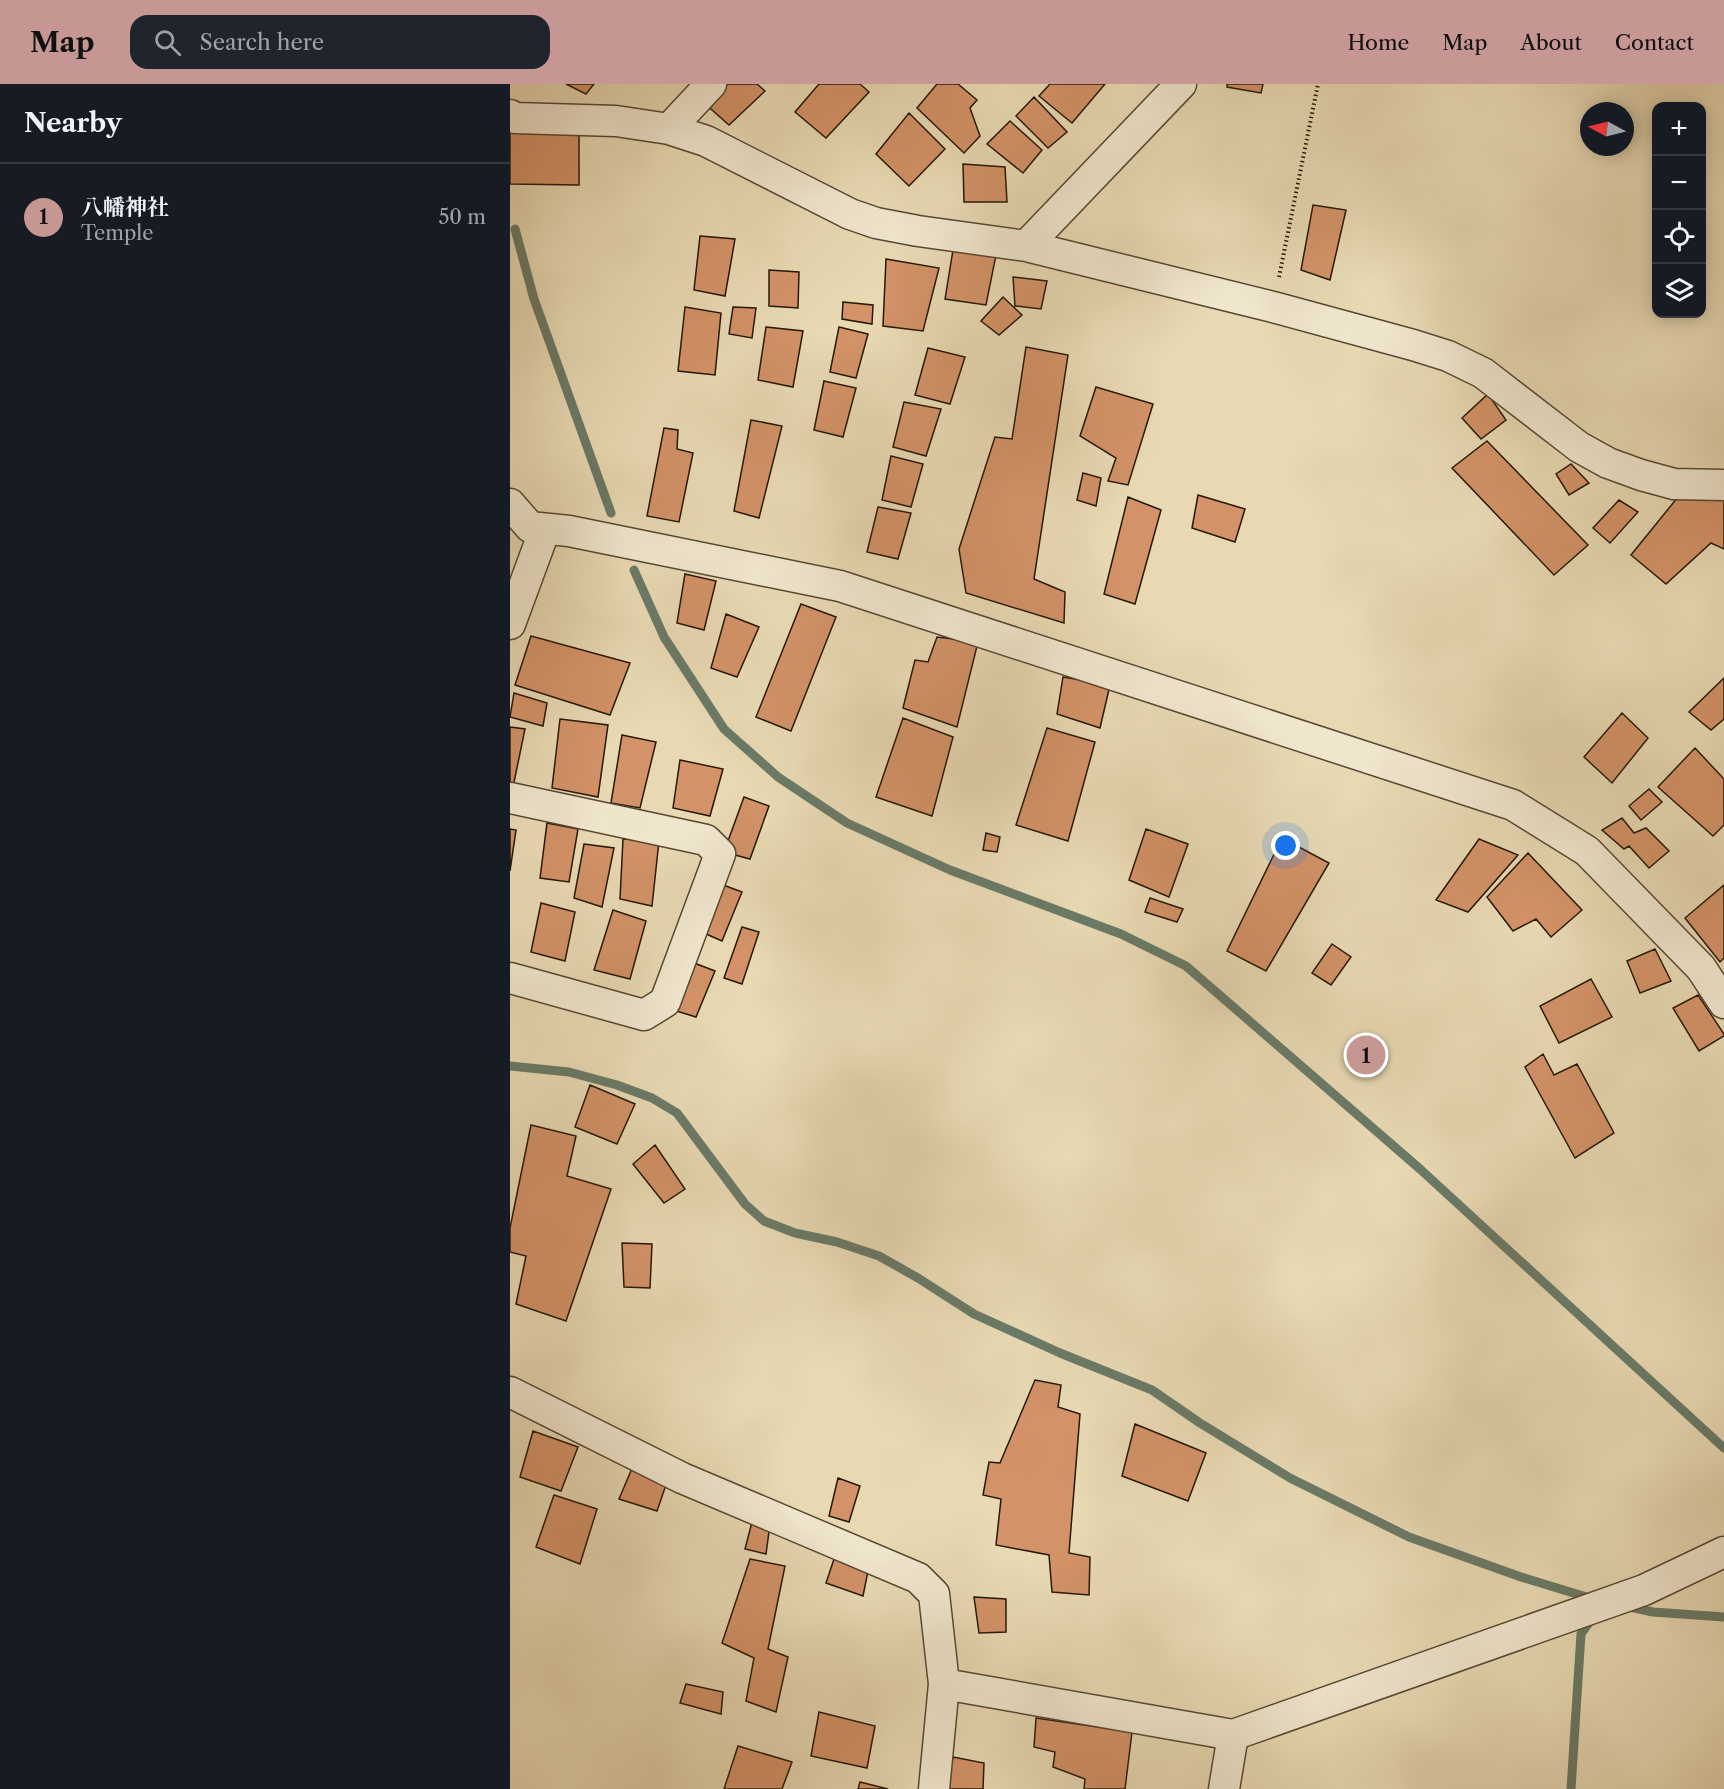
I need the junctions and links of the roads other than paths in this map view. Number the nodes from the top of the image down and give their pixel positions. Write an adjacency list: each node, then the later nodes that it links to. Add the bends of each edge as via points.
1 (711, 84): 4 (street)
2 (1165, 89): 5 (street)
3 (510, 115): 4 (street, via 616,121)
4 (669, 129): 5 (street, via 706,141 841,210 876,223)
5 (1026, 246): 6 (street, via 1273,307 1448,356 1483,373 1579,447 1608,463 1674,484)
6 (1724, 485)
7 (510, 504): 8 (street, via 530,527)
8 (545, 529): 9 (street); 12 (street, via 840,586 1513,805 1587,851 1701,968)
9 (510, 624)
10 (510, 798): 11 (street, via 706,840 720,854 665,1002 644,1016)
11 (510, 978)
12 (1724, 1003)
13 (510, 1392): 15 (street, via 681,1478 918,1578 934,1594)
14 (1724, 1552): 16 (street, via 1644,1590)
15 (944, 1684): 16 (street); 17 (street)
16 (1233, 1735): 18 (street)
17 (934, 1789)
18 (1224, 1789)

